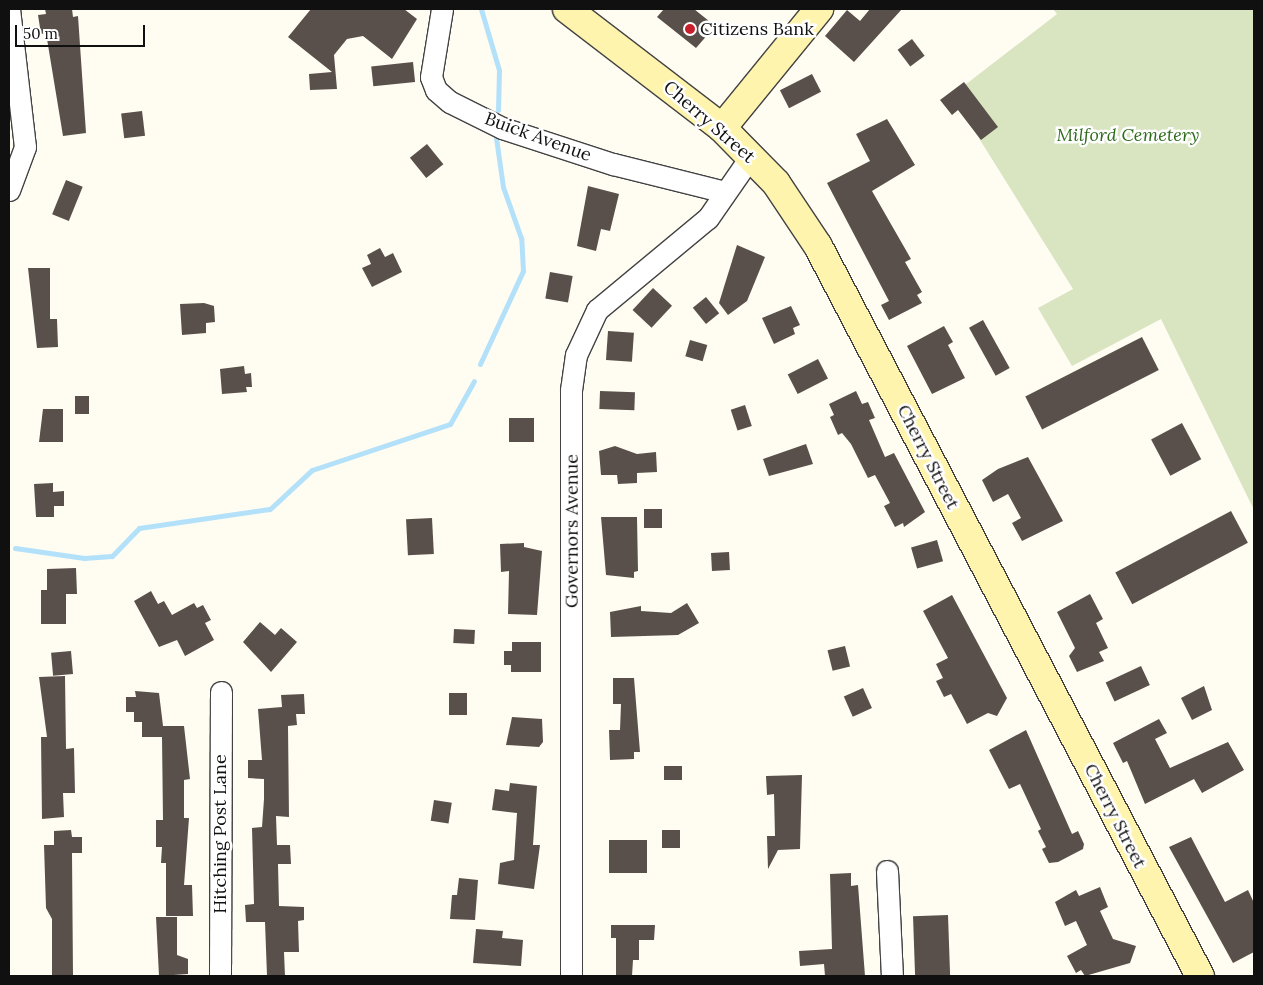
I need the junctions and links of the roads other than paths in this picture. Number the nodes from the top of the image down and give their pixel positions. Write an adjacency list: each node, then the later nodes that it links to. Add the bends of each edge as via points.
1 (9, 9): 7 (street, via 25,147)
2 (442, 9): 8 (street, Buick Avenue, via 431,77 436,90 450,102 502,128 613,164)
3 (567, 9): 5 (main road, Cherry Street)
4 (819, 9): 5 (main road)
5 (722, 128): 6 (main road, Cherry Street)
6 (751, 156): 8 (street, Governors Avenue); 14 (main road, Cherry Street, via 776,183 818,246)
7 (9, 190)
8 (725, 192): 12 (street, Governors Avenue, via 708,218 597,310 584,332 572,373)
9 (221, 692): 11 (street, Hitching Post Lane)
10 (887, 871): 13 (street)
11 (220, 976)
12 (571, 976)
13 (892, 976)
14 (1200, 976)

